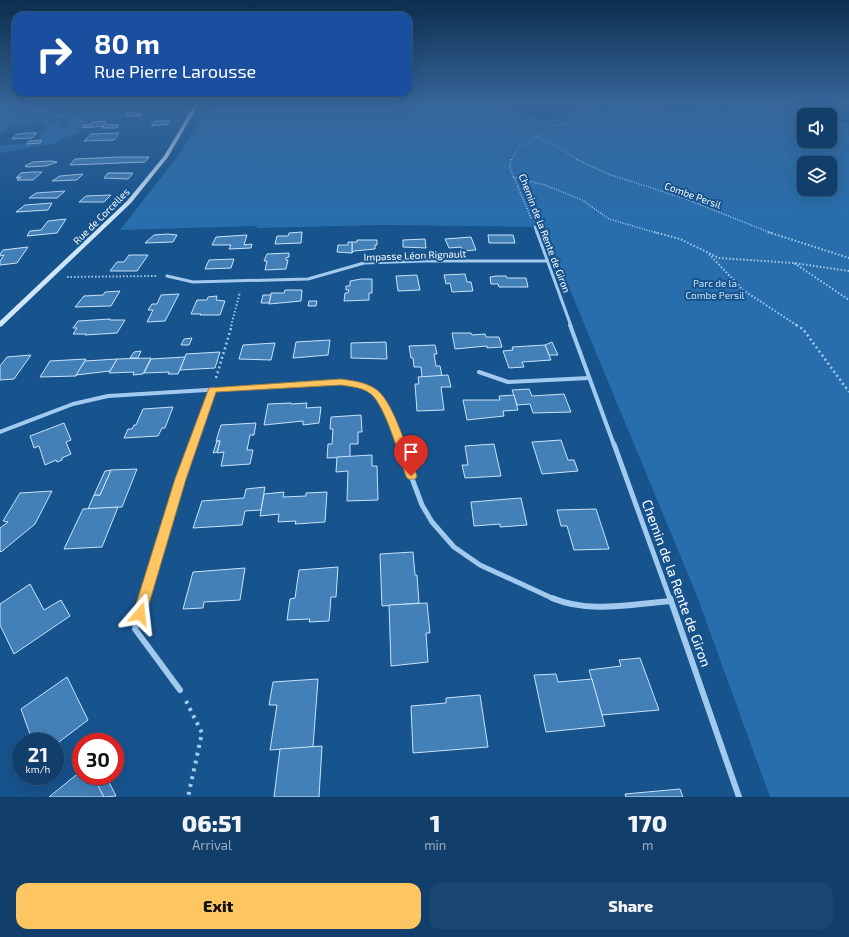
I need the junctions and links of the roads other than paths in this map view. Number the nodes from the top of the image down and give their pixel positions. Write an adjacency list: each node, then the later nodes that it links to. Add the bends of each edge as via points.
1 (176, 141): 5 (main road, Rue de Corcelles, via 145,184 109,222)
2 (535, 228): 3 (street, Chemin de la Rente de Giron)
3 (546, 262): 4 (street, Impasse Léon Rignault, via 364,263 308,279 193,282); 7 (street, Chemin de la Rente de Giron)
4 (167, 276)
5 (0, 325)
6 (479, 372): 7 (street, via 508,382)
7 (590, 378): 10 (street, Chemin de la Rente de Giron)
8 (212, 390): 9 (street, via 98,398 73,404); 10 (street, via 341,382 362,385 374,392 385,405 428,517 444,537 472,562 568,604 597,607); 11 (street, via 180,479 135,629)
9 (0, 432)
10 (671, 601): 12 (street, Chemin de la Rente de Giron)
11 (180, 690)
12 (739, 797)

